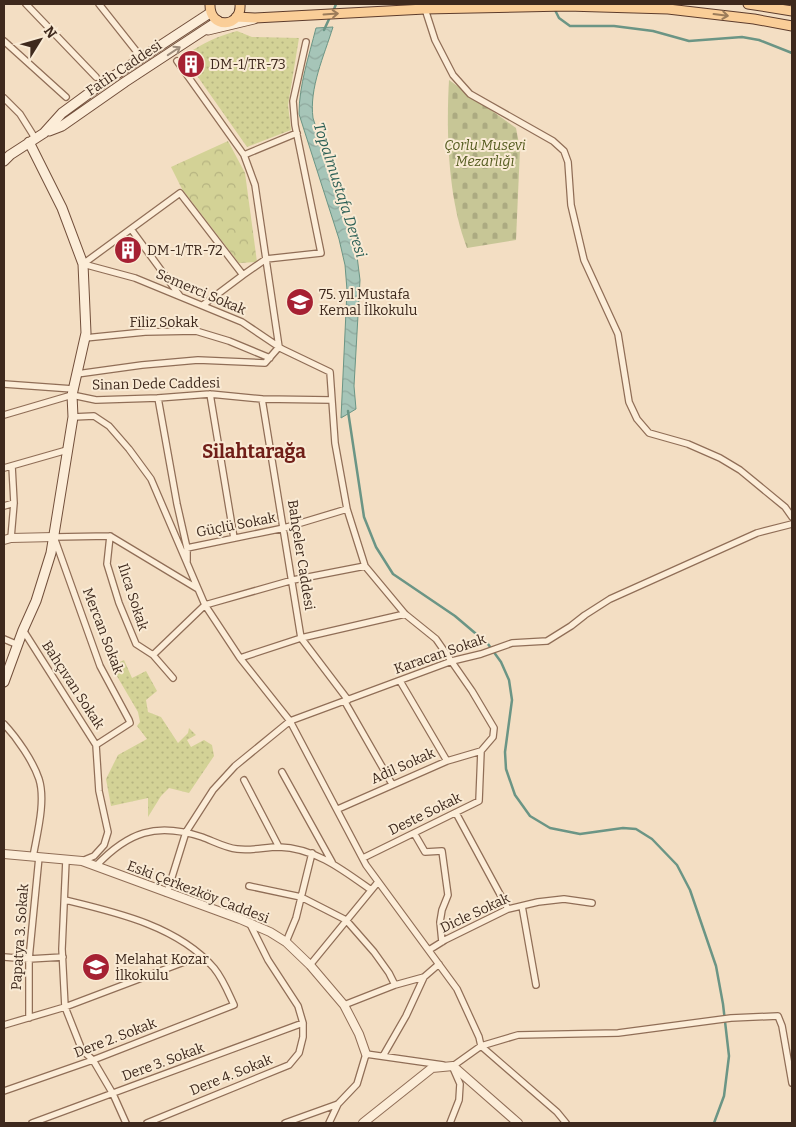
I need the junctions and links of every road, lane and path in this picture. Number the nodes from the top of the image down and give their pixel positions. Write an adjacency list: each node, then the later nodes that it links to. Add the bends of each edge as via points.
1 (26, 4): 17 (street)
2 (99, 4): 15 (street)
3 (240, 4): 8 (main road)
4 (748, 4): 7 (main road)
5 (210, 6): 10 (main road); 20 (main road, Fatih Caddesi, via 62,114)
6 (425, 9): 9 (main road, one-way to 6); 11 (main road, one-way to 11, via 568,6 668,9); 49 (street, via 435,40 453,75 470,94 553,141 564,151 568,162 571,205 584,260 618,334 629,402 637,419 649,434 688,444 740,470 785,506)
7 (792, 12)
8 (236, 17): 9 (main road); 10 (main road, via 231,22)
9 (255, 18): 12 (main road)
10 (218, 21): 12 (main road, Fatih Caddesi)
11 (792, 26)
12 (203, 31): 20 (main road, Fatih Caddesi, one-way to 12, via 62,126)
13 (4, 41): 18 (street)
14 (306, 42): 21 (street, via 293,101)
15 (137, 52)
16 (177, 61): 23 (street)
17 (96, 77)
18 (66, 97)
19 (4, 98): 22 (street, via 20,114)
20 (44, 133): 22 (main road, Fatih Caddesi)
21 (296, 133): 23 (street); 26 (street, via 321,253)
22 (32, 140): 24 (main road, Fatih Caddesi); 27 (main road)
23 (244, 155): 26 (street, via 255,185)
24 (6, 156)
25 (131, 229): 27 (street); 28 (street, via 180,193); 29 (street)
26 (266, 259): 28 (street); 32 (street)
27 (83, 264): 29 (street, Semerci Sokak, via 135,278); 31 (main road)
28 (243, 275): 30 (street)
29 (180, 296): 30 (street, Semerci Sokak)
30 (203, 305): 32 (street, Semerci Sokak, via 242,322)
31 (84, 338): 33 (street, Filiz Sokak, via 196,331); 34 (main road)
32 (279, 346): 33 (street); 40 (street, Semerci Sokak, via 330,372)
33 (270, 358): 34 (street, via 259,363 198,360)
34 (77, 374): 36 (main road)
35 (4, 384): 36 (street, Sinan Dede Caddesi)
36 (72, 392): 38 (street, Sinan Dede Caddesi, via 96,400); 41 (street); 42 (main road)
37 (210, 394): 38 (street, Sinan Dede Caddesi); 39 (street, Sinan Dede Caddesi); 54 (street)
38 (158, 398): 56 (street)
39 (262, 399): 40 (street, Sinan Dede Caddesi); 51 (street, Bahçeler Caddesi)
40 (331, 400): 48 (street)
41 (4, 415)
42 (72, 417): 43 (main road); 57 (street, via 94,416 110,426 130,449 150,479)
43 (67, 450): 44 (street); 53 (main road)
44 (12, 466): 45 (street); 46 (street)
45 (4, 468)
46 (14, 503): 47 (street); 55 (street)
47 (4, 506)
48 (347, 509): 51 (street, Güçlü Sokak); 58 (street)
49 (792, 517)
50 (792, 524): 69 (street, Karacan Sokak, via 757,533 610,599 547,641 512,643)
51 (284, 528): 54 (street, Güçlü Sokak); 59 (street, Bahçeler Caddesi)
52 (110, 536): 53 (street); 60 (street); 67 (street, Ilıca Sokak, via 107,564 119,603 136,644)
53 (54, 537): 55 (street); 63 (main road, via 36,602); 76 (street, Mercan Sokak, via 100,666 130,723)
54 (234, 538): 56 (street, Güçlü Sokak)
55 (8, 539)
56 (187, 548): 57 (street)
57 (187, 565): 60 (street)
58 (365, 566): 59 (street); 62 (street)
59 (293, 580): 61 (street); 64 (street, Bahçeler Caddesi)
60 (198, 589): 61 (street)
61 (205, 605): 67 (street); 68 (street)
62 (405, 614): 64 (street); 69 (street, via 436,639)
63 (23, 630): 66 (main road); 76 (street, Bahçıvan Sokak)
64 (301, 638): 68 (street); 73 (street, Bahçeler Caddesi)
65 (4, 639): 66 (street)
66 (18, 645): 72 (main road)
67 (153, 655): 70 (street, Ilıca Sokak)
68 (240, 658): 74 (street)
69 (452, 661): 71 (street, Karacan Sokak); 77 (street, via 494,728 493,737)
70 (173, 678)
71 (400, 680): 73 (street, Karacan Sokak); 78 (street)
72 (4, 682)
73 (347, 701): 74 (street, Karacan Sokak); 81 (street, Bahçeler Caddesi)
74 (290, 721): 82 (street); 84 (street, Karacan Sokak, via 235,766 213,790)
75 (4, 724): 89 (street, Papatya 3. Sokak, via 31,760 39,780)
76 (96, 745): 92 (street, Bahçıvan Sokak, via 99,791 108,832 104,845 94,856)
77 (481, 751): 78 (street, Adil Sokak); 83 (street, Deste Sokak, via 480,802)
78 (447, 761): 81 (street, Adil Sokak)
79 (282, 772): 93 (street)
80 (244, 780): 86 (street)
81 (392, 784): 82 (street, Adil Sokak)
82 (338, 809): 90 (street)
83 (456, 813): 85 (street, Deste Sokak); 103 (street)
84 (186, 832): 86 (street, via 235,849); 94 (street, via 164,829 130,838); 98 (street, Karacan Sokak)
85 (414, 833): 90 (street, Deste Sokak); 107 (street, via 426,852 442,851 448,895 440,922)
86 (279, 847): 87 (street)
87 (312, 853): 93 (street); 99 (street)
88 (4, 854): 89 (street, Eski Çerkezköy Caddesi)
89 (36, 857): 91 (street, Eski Çerkezköy Caddesi); 112 (street, Papatya 3. Sokak)
90 (363, 858): 95 (street)
91 (66, 860): 92 (street, Eski Çerkezköy Caddesi); 100 (street)
92 (82, 861): 94 (street, Eski Çerkezköy Caddesi)
93 (332, 862): 97 (street)
94 (96, 866): 98 (street, Eski Çerkezköy Caddesi)
95 (378, 882): 97 (street); 108 (street)
96 (249, 886): 99 (street)
97 (371, 890): 104 (street)
98 (168, 893): 105 (street, Eski Çerkezköy Caddesi)
99 (301, 897): 104 (street); 106 (street)
100 (64, 900): 109 (street, via 126,915 190,946); 110 (street)
101 (592, 903): 102 (street, Dicle Sokak, via 564,899)
102 (522, 906): 103 (street, Dicle Sokak); 117 (street)
103 (508, 909): 107 (street, Dicle Sokak)
104 (346, 920): 114 (street); 116 (street, via 390,973)
105 (250, 923): 106 (street, Eski Çerkezköy Caddesi); 121 (street, Dere 4. Sokak, via 268,960 298,1006)
106 (286, 942): 114 (street, Eski Çerkezköy Caddesi)
107 (442, 942): 108 (street, Dicle Sokak)
108 (429, 950): 113 (street)
109 (200, 956): 119 (street); 126 (street, Dere 2. Sokak, via 221,978 234,1005)
110 (63, 957): 112 (street); 119 (street)
111 (4, 958): 112 (street)
112 (29, 959): 120 (street, Papatya 3. Sokak)
113 (439, 964): 115 (street); 123 (street, via 457,990)
114 (310, 965): 118 (street, Eski Çerkezköy Caddesi)
115 (424, 977): 116 (street); 125 (street)
116 (395, 985): 118 (street)
117 (536, 985)
118 (344, 1005): 124 (street, Eski Çerkezköy Caddesi)
119 (65, 1007): 120 (street); 126 (street, via 82,1050)
120 (29, 1018): 122 (street)
121 (303, 1023): 130 (street, Dere 3. Sokak); 134 (street, Dere 4. Sokak, via 299,1053 289,1065)
122 (4, 1025)
123 (481, 1046): 127 (street); 128 (street, via 518,1035 618,1033 731,1018 778,1016); 140 (street)
124 (366, 1054): 125 (street); 131 (street, via 357,1084)
125 (382, 1056): 127 (street)
126 (92, 1060): 129 (street, Dere 2. Sokak); 130 (street)
127 (452, 1066): 137 (street, via 432,1068); 138 (street, via 460,1084 459,1100); 139 (street)
128 (792, 1083)
129 (4, 1091)
130 (113, 1094): 132 (street, Dere 3. Sokak); 133 (street)
131 (338, 1104): 135 (street); 136 (street)
132 (32, 1123)
133 (126, 1123)
134 (146, 1123)
135 (285, 1123)
136 (329, 1123)
137 (363, 1123)
138 (450, 1123)
139 (518, 1123)
140 (566, 1123)

